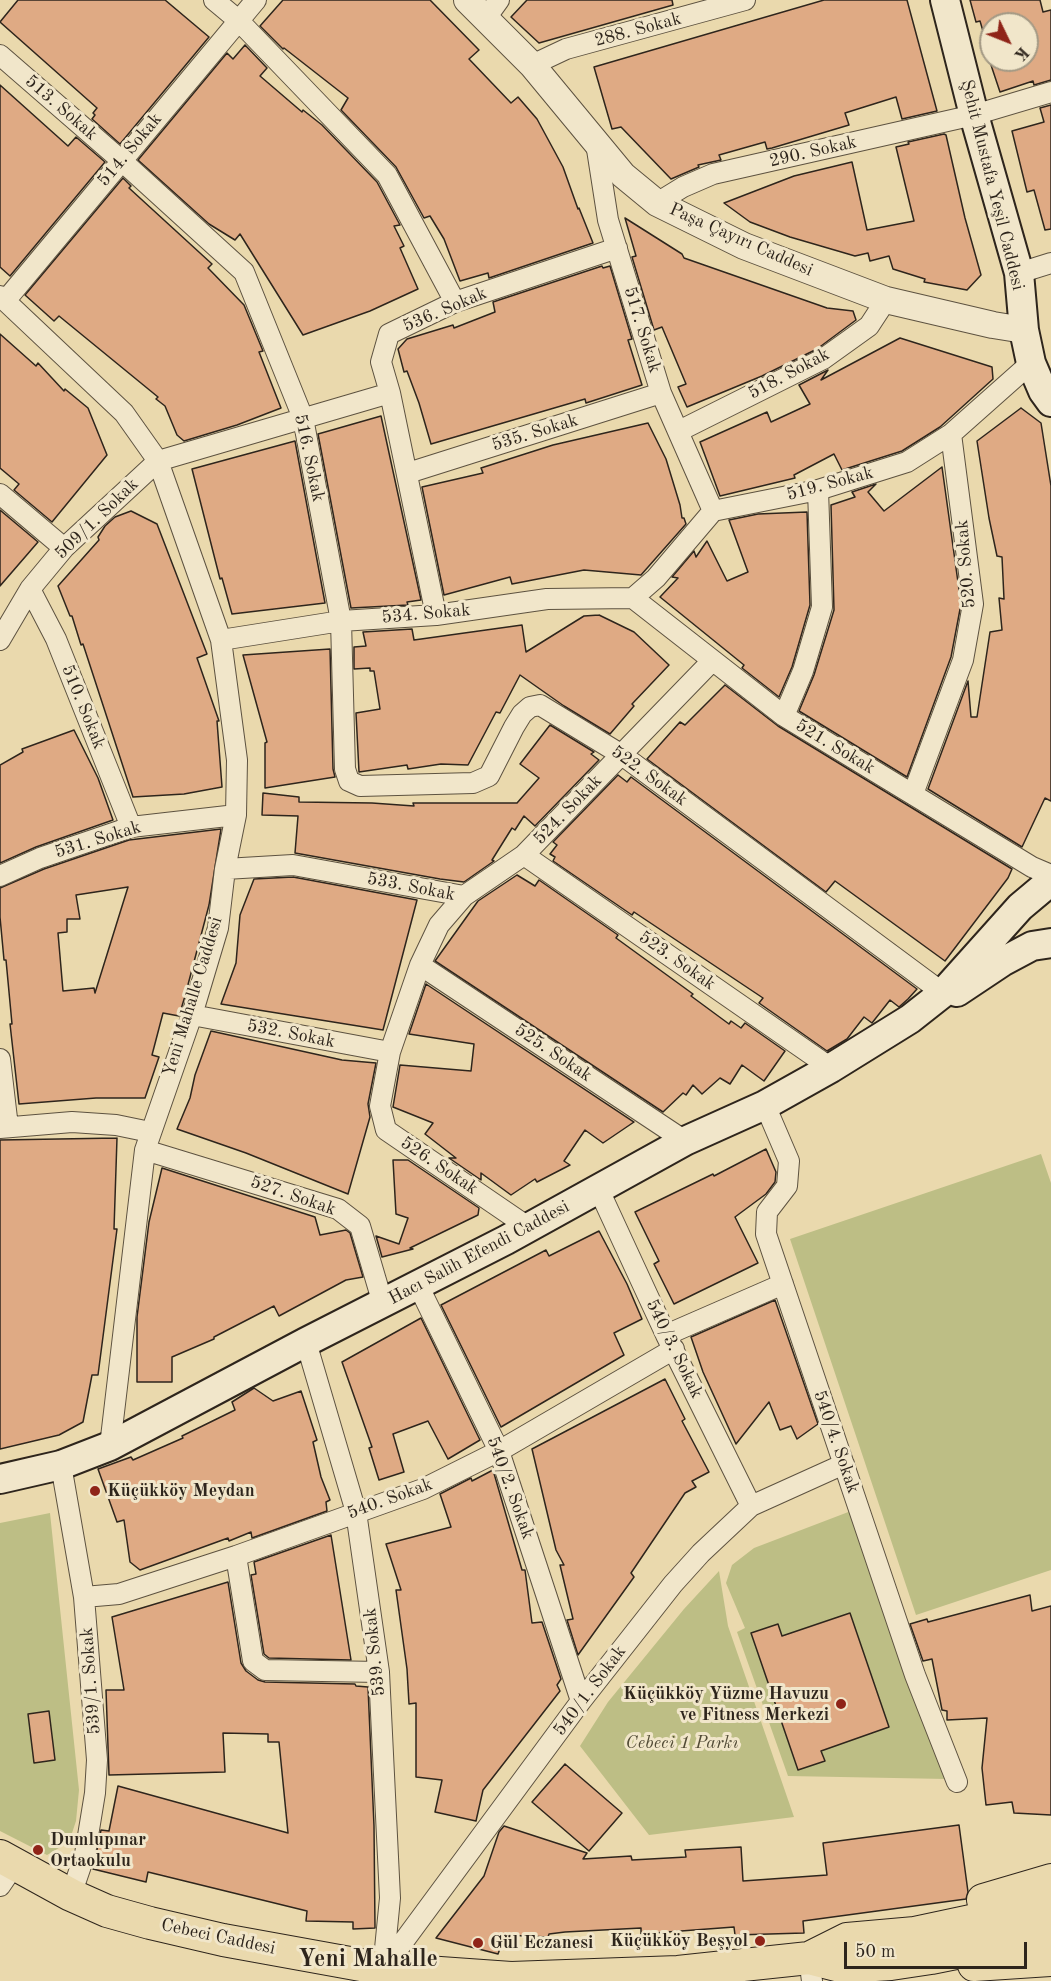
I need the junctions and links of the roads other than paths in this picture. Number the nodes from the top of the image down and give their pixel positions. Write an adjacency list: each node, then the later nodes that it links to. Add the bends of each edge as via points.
1 (214, 0): 7 (street)
2 (256, 0): 7 (street, 514. Sokak)
3 (467, 0): 6 (street, Paşa Çayırı Caddesi)
4 (745, 0): 9 (street, 288. Sokak, via 566,49)
5 (945, 0): 11 (main road, Şehit Mustafa Yeşil Caddesi)
6 (493, 9): 9 (street, Paşa Çayırı Caddesi)
7 (238, 20): 13 (street, 514. Sokak); 20 (street, via 387,175)
8 (0, 56): 13 (street, 513. Sokak)
9 (532, 65): 12 (street, Paşa Çayırı Caddesi)
10 (1051, 92): 11 (street, 290. Sokak)
11 (974, 115): 14 (street, 290. Sokak, via 713,174); 17 (main road, Şehit Mustafa Yeşil Caddesi)
12 (596, 143): 14 (street, Paşa Çayırı Caddesi, via 623,175); 15 (street, 517. Sokak, via 608,220)
13 (122, 160): 18 (street, 514. Sokak); 27 (street, 516. Sokak, via 244,272)
14 (657, 203): 19 (street, Paşa Çayırı Caddesi, via 744,246)
15 (617, 248): 20 (street, 536. Sokak); 25 (street, 517. Sokak)
16 (1051, 263): 17 (street)
17 (1019, 273): 21 (main road, Şehit Mustafa Yeşil Caddesi)
18 (2, 299): 30 (street, Yeni Mahalle Caddesi, via 124,412)
19 (885, 300): 21 (street, Paşa Çayırı Caddesi); 28 (street, 518. Sokak, via 869,326 824,359)
20 (455, 302): 24 (street, 536. Sokak, via 389,334 381,362)
21 (1024, 330): 22 (main road); 23 (main road, Şehit Mustafa Yeşil Caddesi)
22 (1051, 338)
23 (1031, 363): 26 (main road, Şehit Mustafa Yeşil Caddesi); 29 (street, 519. Sokak)
24 (390, 393): 27 (street); 31 (street)
25 (662, 393): 28 (street, 517. Sokak); 31 (street, 535. Sokak)
26 (1051, 402)
27 (303, 418): 30 (street); 39 (street, 516. Sokak)
28 (678, 431): 34 (street, 517. Sokak)
29 (951, 434): 32 (street, 519. Sokak, via 907,462); 46 (street, 520. Sokak, via 973,604 963,660)
30 (158, 461): 35 (street, 509/1. Sokak); 41 (street, Yeni Mahalle Caddesi)
31 (408, 473): 38 (street)
32 (818, 490): 34 (street, 519. Sokak); 43 (street, via 822,607 803,671)
33 (0, 494): 35 (street)
34 (713, 511): 37 (street, via 656,578)
35 (64, 548): 36 (street, 509/1. Sokak)
36 (30, 589): 40 (street, 509/1. Sokak); 48 (street, 510. Sokak, via 56,639)
37 (633, 597): 38 (street, 534. Sokak, via 547,599); 42 (street, 521. Sokak)
38 (436, 615): 39 (street, 534. Sokak)
39 (341, 621): 41 (street, 534. Sokak); 45 (street, 516. Sokak, via 345,769)
40 (0, 640)
41 (221, 640): 47 (street, Yeni Mahalle Caddesi, via 237,760)
42 (712, 661): 43 (street, 521. Sokak); 44 (street, 524. Sokak)
43 (784, 716): 46 (street, 521. Sokak)
44 (622, 754): 45 (street, 522. Sokak, via 540,705 522,714 489,776 472,783 360,786); 49 (street, 524. Sokak); 57 (street, 522. Sokak)
45 (349, 781)
46 (913, 794): 51 (street, 521. Sokak)
47 (236, 815): 48 (street, 531. Sokak); 50 (street, Yeni Mahalle Caddesi)
48 (130, 827): 52 (street, 531. Sokak)
49 (524, 855): 54 (street, 524. Sokak); 61 (street, 523. Sokak)
50 (225, 868): 54 (street, 533. Sokak, via 293,866); 58 (street, Yeni Mahalle Caddesi, via 218,928)
51 (1051, 875)
52 (0, 876)
53 (1051, 881): 57 (main road, via 1020,907)
54 (464, 896): 56 (street, 533. Sokak, via 439,925)
55 (1051, 944): 57 (main road, via 1032,946 958,992)
56 (420, 965): 59 (street, 533. Sokak); 65 (street, 525. Sokak)
57 (943, 993): 61 (main road, Hacı Salih Efendi Caddesi, via 910,1019)
58 (192, 1015): 59 (street, 532. Sokak); 64 (street, Yeni Mahalle Caddesi)
59 (390, 1052): 67 (street, 526. Sokak, via 381,1106 386,1130)
60 (0, 1059): 63 (street)
61 (831, 1068): 62 (main road, Hacı Salih Efendi Caddesi)
62 (765, 1105): 65 (main road, Hacı Salih Efendi Caddesi); 69 (street, 540/4. Sokak, via 789,1161 787,1186 767,1212 766,1234)
63 (4, 1127): 64 (street, 527. Sokak, via 72,1122 116,1125)
64 (148, 1141): 70 (street, 527. Sokak, via 338,1209 360,1226); 73 (street, Yeni Mahalle Caddesi)
65 (685, 1141): 66 (main road, Hacı Salih Efendi Caddesi)
66 (599, 1190): 67 (main road, Hacı Salih Efendi Caddesi); 72 (street, 540/3. Sokak)
67 (528, 1227): 68 (main road, Hacı Salih Efendi Caddesi)
68 (418, 1284): 70 (main road, Hacı Salih Efendi Caddesi); 74 (street, 540/2. Sokak)
69 (783, 1284): 72 (street, 540. Sokak); 75 (street, 540/4. Sokak)
70 (383, 1304): 71 (main road, Hacı Salih Efendi Caddesi)
71 (306, 1342): 73 (main road, Hacı Salih Efendi Caddesi); 79 (street, 539. Sokak)
72 (670, 1342): 74 (street, 540. Sokak); 78 (street, 540/3. Sokak)
73 (110, 1446): 76 (main road, Hacı Salih Efendi Caddesi)
74 (499, 1451): 79 (street, 540. Sokak, via 423,1489); 83 (street, 540/2. Sokak)
75 (844, 1464): 78 (street, 540/1. Sokak); 84 (street, 540/4. Sokak, via 915,1675)
76 (61, 1465): 77 (main road, Hacı Salih Efendi Caddesi); 81 (street, 539/1. Sokak)
77 (0, 1479)
78 (752, 1506): 83 (street, 540/1. Sokak, via 673,1584)
79 (356, 1512): 80 (street, 540. Sokak); 82 (street, 539. Sokak)
80 (236, 1556): 81 (street, 540. Sokak, via 119,1594); 82 (street, via 253,1661 265,1670)
81 (84, 1598): 87 (street, 539/1. Sokak, via 97,1760 85,1854)
82 (379, 1672): 93 (street, 539. Sokak, via 390,1898)
83 (581, 1701): 93 (street, 540/1. Sokak)
84 (957, 1782)
85 (5, 1869): 87 (main road, Cebeci Caddesi)
86 (1051, 1880): 90 (main road, via 956,1911)
87 (71, 1895): 93 (main road, Cebeci Caddesi, via 107,1911 150,1923)
88 (1051, 1904): 90 (main road, Cebeci Caddesi)
89 (1051, 1934): 90 (main road, Cebeci Caddesi)
90 (923, 1945): 91 (main road, via 978,1965); 92 (main road, Cebeci Caddesi, via 847,1939)
91 (1051, 1960)
92 (810, 1970): 94 (main road, Cebeci Caddesi)
93 (379, 1975): 95 (main road, Cebeci Caddesi)
94 (679, 1976): 95 (main road, Cebeci Caddesi)
95 (511, 1979)

